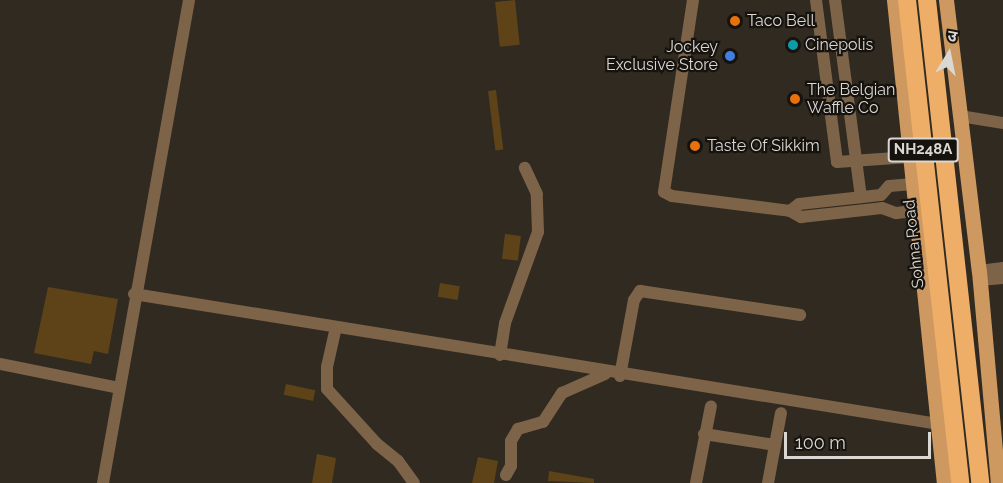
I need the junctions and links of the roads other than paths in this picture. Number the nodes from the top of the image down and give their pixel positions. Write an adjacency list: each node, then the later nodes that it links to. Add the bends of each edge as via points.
1 (189, 0): 22 (street)
2 (693, 0): 17 (street, via 664,192)
3 (816, 0): 12 (street, via 836,160 842,165)
4 (835, 0): 12 (street)
5 (894, 0): 11 (main road)
6 (907, 0): 46 (highway, Sohna Road / NH248A)
7 (927, 0): 47 (highway, NH248A)
8 (946, 0): 9 (main road)
9 (960, 116): 10 (street); 20 (main road)
10 (1003, 123)
11 (910, 157): 12 (street); 14 (main road)
12 (858, 161): 15 (street)
13 (525, 168): 28 (street, via 537,194 538,232 505,323)
14 (913, 184): 16 (street, via 889,186); 18 (main road)
15 (861, 197): 16 (street); 17 (street, via 799,204)
16 (882, 202): 17 (street, via 801,217); 18 (street, via 896,213)
17 (790, 210)
18 (915, 211): 24 (main road)
19 (1003, 268): 20 (street)
20 (980, 275): 21 (street); 23 (main road)
21 (1003, 278)
22 (134, 294): 26 (street); 33 (street)
23 (983, 312): 24 (main road, via 954,319); 27 (main road)
24 (926, 313): 29 (main road)
25 (800, 315): 32 (street, via 640,291 634,300)
26 (336, 327): 28 (street); 42 (street, via 327,367 327,389 377,444 398,461)
27 (986, 353): 29 (main road, via 970,346 948,347); 38 (main road)
28 (500, 355): 31 (street)
29 (931, 356): 36 (main road)
30 (0, 364): 33 (street)
31 (606, 373): 32 (street); 40 (street, via 564,391 548,418 518,429 511,441 511,466)
32 (620, 376): 36 (street)
33 (118, 387): 41 (street)
34 (711, 406): 37 (street)
35 (780, 412): 39 (street)
36 (938, 424): 45 (main road)
37 (704, 434): 39 (street); 43 (street)
38 (998, 439): 48 (main road)
39 (775, 445): 44 (street)
40 (506, 475)
41 (103, 483)
42 (414, 483)
43 (696, 483)
44 (768, 483)
45 (944, 483)
46 (960, 483)
47 (980, 483)
48 (998, 483)

